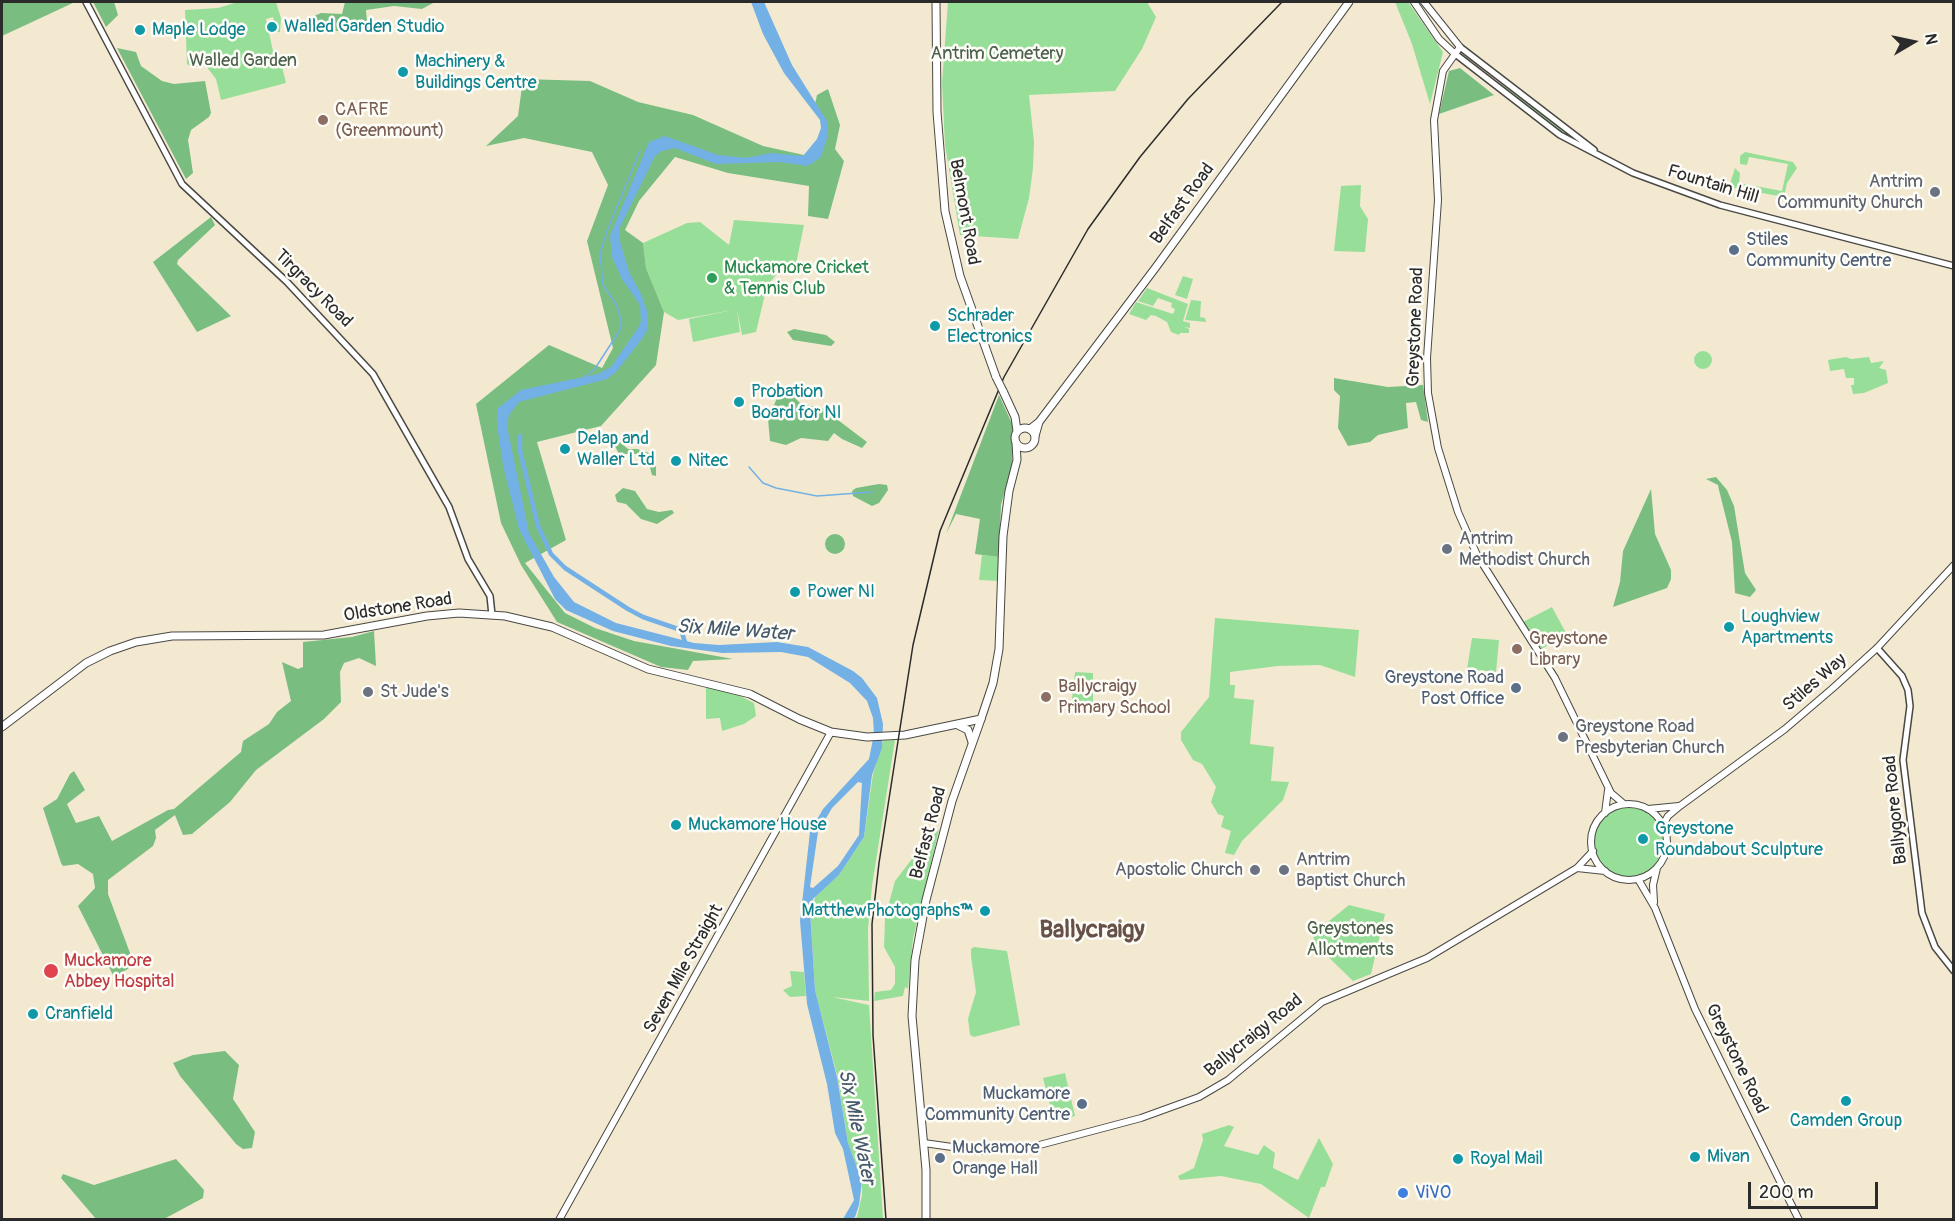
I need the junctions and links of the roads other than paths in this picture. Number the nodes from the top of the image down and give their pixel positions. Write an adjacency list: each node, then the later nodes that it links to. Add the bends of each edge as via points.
1 (86, 2): 19 (street, Tirgracy Road, via 182,184 287,282 374,374 449,507 468,559 490,596)
2 (936, 2): 10 (main road, Belmont Road, bridge, via 937,112 945,211 960,276 996,377)
3 (1349, 2): 11 (main road, Belfast Road)
4 (1414, 2): 7 (main road, Fountain Hill, via 1439,39)
5 (1424, 2): 6 (main road, Fountain Hill)
6 (1460, 47): 7 (main road, Greystone Road); 8 (street, Fountain Hill)
7 (1454, 53): 8 (street, Fountain Hill, via 1560,135); 26 (main road, Greystone Road, via 1443,71 1434,120 1438,182 1427,358 1428,393 1438,448 1458,512 1477,555 1555,678)
8 (1606, 159): 9 (street, Fountain Hill, via 1666,188 1707,201)
9 (1953, 266)
10 (1015, 417): 12 (main road, Belmont Road); 13 (main road, Belmont Road)
11 (1040, 422): 12 (main road, Belfast Road); 14 (main road, Belfast Road)
12 (1029, 428): 13 (main road); 14 (main road)
13 (1017, 431): 15 (main road)
14 (1035, 436): 16 (main road, via 1035,442)
15 (1016, 443): 16 (main road); 17 (main road, Belfast Road)
16 (1028, 448): 17 (main road, Belfast Road)
17 (1017, 460): 21 (main road, Belfast Road, via 1004,516 999,649)
18 (1953, 565): 20 (main road, Stiles Way)
19 (492, 615): 23 (main road, Oldstone Road, via 427,616 324,635 148,639 116,648 86,663); 24 (main road, Oldstone Road, via 552,627 662,674 739,690)
20 (1877, 648): 28 (main road, Stiles Way, via 1785,729); 38 (street, Ballygore Road, via 1902,676 1908,690 1910,706 1903,760 1922,913 1935,947)
21 (981, 719): 22 (main road, Oldstone Road); 25 (main road, Belfast Road)
22 (956, 725): 24 (main road, Oldstone Road, via 891,736); 25 (main road, via 968,730)
23 (2, 727)
24 (831, 732): 40 (main road, Seven Mile Straight)
25 (972, 742): 39 (main road, Belfast Road, via 926,900 915,960 912,1016)
26 (1608, 787): 27 (main road, Greystone Road); 30 (main road)
27 (1624, 804): 29 (main road); 30 (main road)
28 (1680, 806): 29 (main road); 31 (main road, Stiles Way)
29 (1648, 809): 31 (main road)
30 (1605, 813): 32 (main road, via 1592,833)
31 (1663, 825): 33 (main road, via 1666,852)
32 (1593, 851): 34 (main road, Ballycraigy Road); 35 (main road)
33 (1657, 867): 36 (main road); 37 (main road, Greystone Road, via 1653,885)
34 (1577, 868): 35 (main road); 39 (main road, Ballycraigy Road, via 1427,958 1322,1002 1228,1080 1187,1102 1052,1143 1023,1148 980,1151)
35 (1605, 872): 36 (main road, via 1623,879)
36 (1638, 879): 37 (main road, Greystone Road)
37 (1655, 908): 42 (main road, Greystone Road, via 1695,1009)
38 (1953, 971)
39 (924, 1143): 41 (main road, Belfast Road)
40 (559, 1220)
41 (926, 1220)
42 (1799, 1220)

